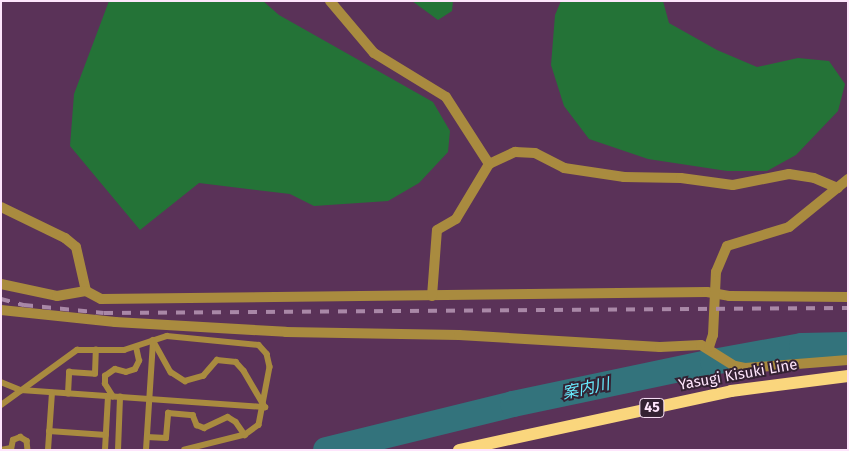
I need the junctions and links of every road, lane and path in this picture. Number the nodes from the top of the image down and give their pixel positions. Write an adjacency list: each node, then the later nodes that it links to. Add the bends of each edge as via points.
1 (330, 1): 2 (street, via 374,53 446,97)
2 (489, 164): 4 (street, via 523,150 564,168 624,177 681,178 733,185 789,174 814,178); 9 (street, via 456,219 438,230)
3 (848, 179): 4 (street)
4 (838, 188): 8 (street, via 789,227 728,246 716,272)
5 (1, 207): 7 (street, via 76,247)
6 (1, 284): 7 (street, via 57,296)
7 (86, 291): 9 (street, via 101,299)
8 (714, 293): 9 (street); 10 (street); 14 (street)
9 (432, 296)
10 (848, 297)
11 (1, 310): 14 (street, via 106,321 286,332 459,335)
12 (153, 340): 13 (lane); 24 (lane); 26 (lane, via 171,372 181,380 199,378 217,360 236,362); 26 (lane, via 174,336 259,345 267,354 270,367)
13 (136, 347): 15 (lane); 22 (lane, via 139,363 135,369 126,372 115,370 105,376)
14 (711, 348): 16 (street, via 731,363 745,368)
15 (96, 350): 19 (lane, via 72,352); 21 (lane, via 95,374 69,372)
16 (848, 360)
17 (848, 376): 39 (main road, Yasugi Kisuki Line / 45, via 731,391)
18 (1, 382): 19 (lane)
19 (21, 390): 20 (lane); 25 (lane)
20 (52, 392): 21 (lane); 27 (lane)
21 (68, 394): 22 (lane)
22 (111, 397): 23 (lane); 28 (lane)
23 (120, 397): 24 (lane); 36 (lane)
24 (149, 399): 26 (lane); 30 (lane)
25 (1, 405)
26 (264, 408): 29 (lane, via 259,425)
27 (49, 431): 28 (lane); 34 (lane)
28 (106, 435): 35 (lane)
29 (245, 436): 30 (lane, via 236,422 228,417 204,428 195,422 193,414 168,413 166,438); 38 (lane)
30 (146, 437): 37 (lane)
31 (11, 449): 32 (lane); 33 (lane, via 13,440 20,437 28,441)
32 (1, 450)
33 (28, 450)
34 (48, 450)
35 (105, 450)
36 (118, 450)
37 (146, 450)
38 (185, 450)
39 (459, 450)

